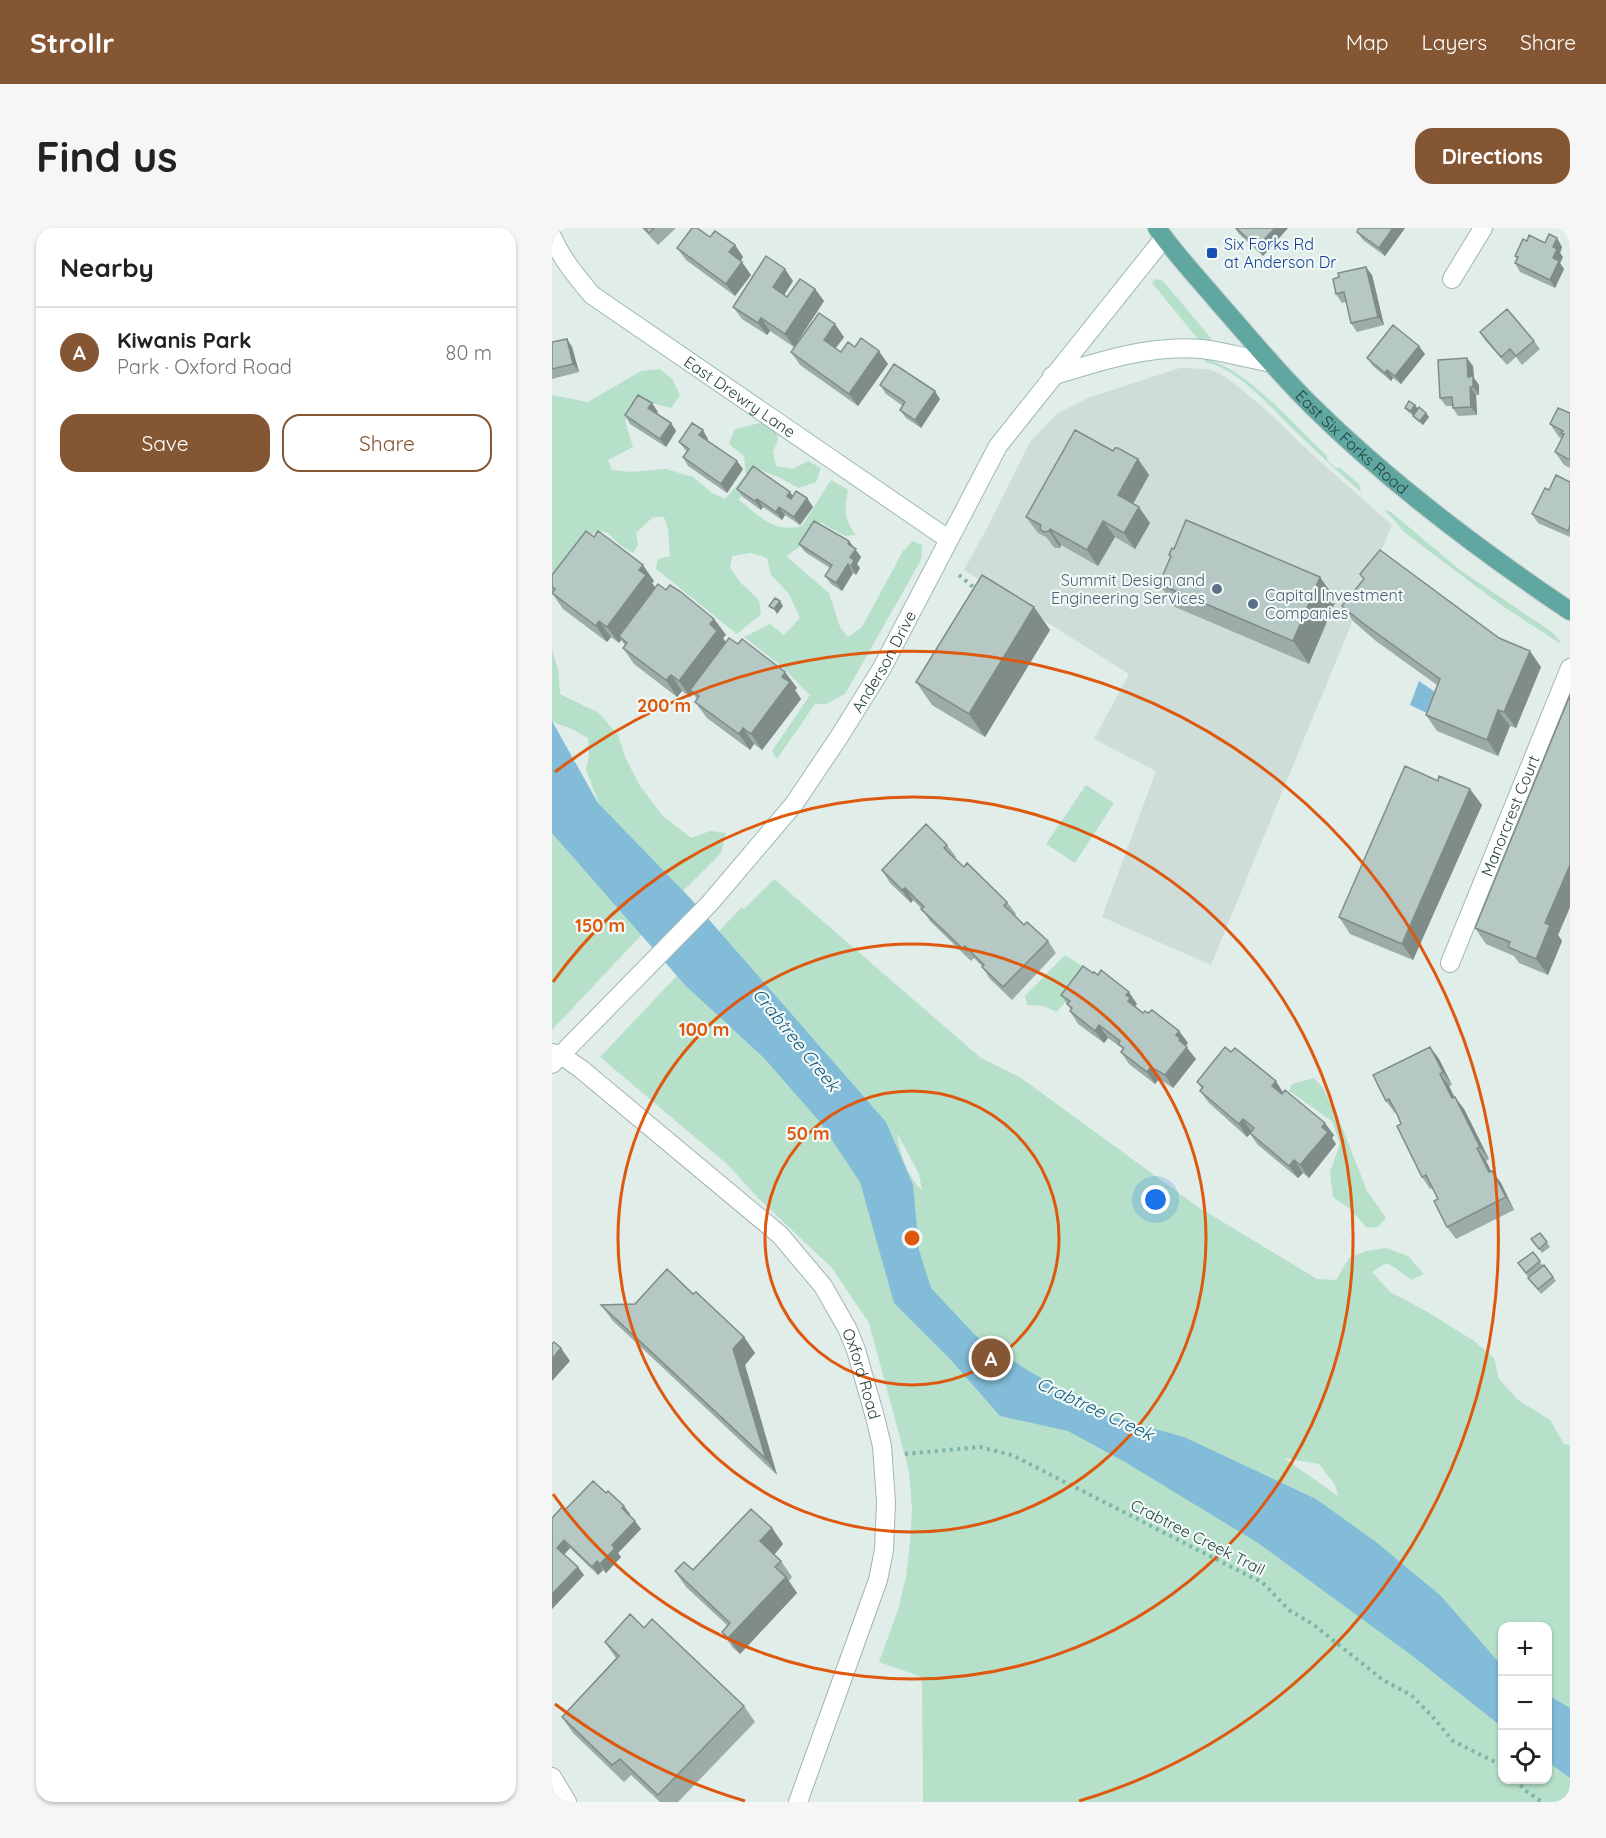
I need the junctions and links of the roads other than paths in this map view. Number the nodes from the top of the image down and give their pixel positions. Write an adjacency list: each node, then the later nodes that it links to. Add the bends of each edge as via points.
1 (1483, 228): 4 (street)
2 (1165, 231): 5 (main road, East Six Forks Road); 6 (street, Anderson Drive)
3 (552, 237): 7 (street, East Drewry Lane, via 592,295)
4 (1452, 279)
5 (1270, 363): 6 (street, via 1174,348 1125,356); 8 (main road, East Six Forks Road, via 1391,478 1482,550)
6 (1052, 376): 7 (street, Anderson Drive, via 998,446)
7 (948, 539): 11 (street, Anderson Drive, via 882,668 794,804 710,903)
8 (1570, 611)
9 (1570, 668): 10 (street, Manorcrest Court)
10 (1450, 963)
11 (555, 1058): 14 (street, Oxford Road, via 581,1069 780,1235 823,1286 856,1350 882,1446 884,1550 878,1580)
12 (552, 1778): 13 (street)
13 (567, 1802)
14 (798, 1802)

